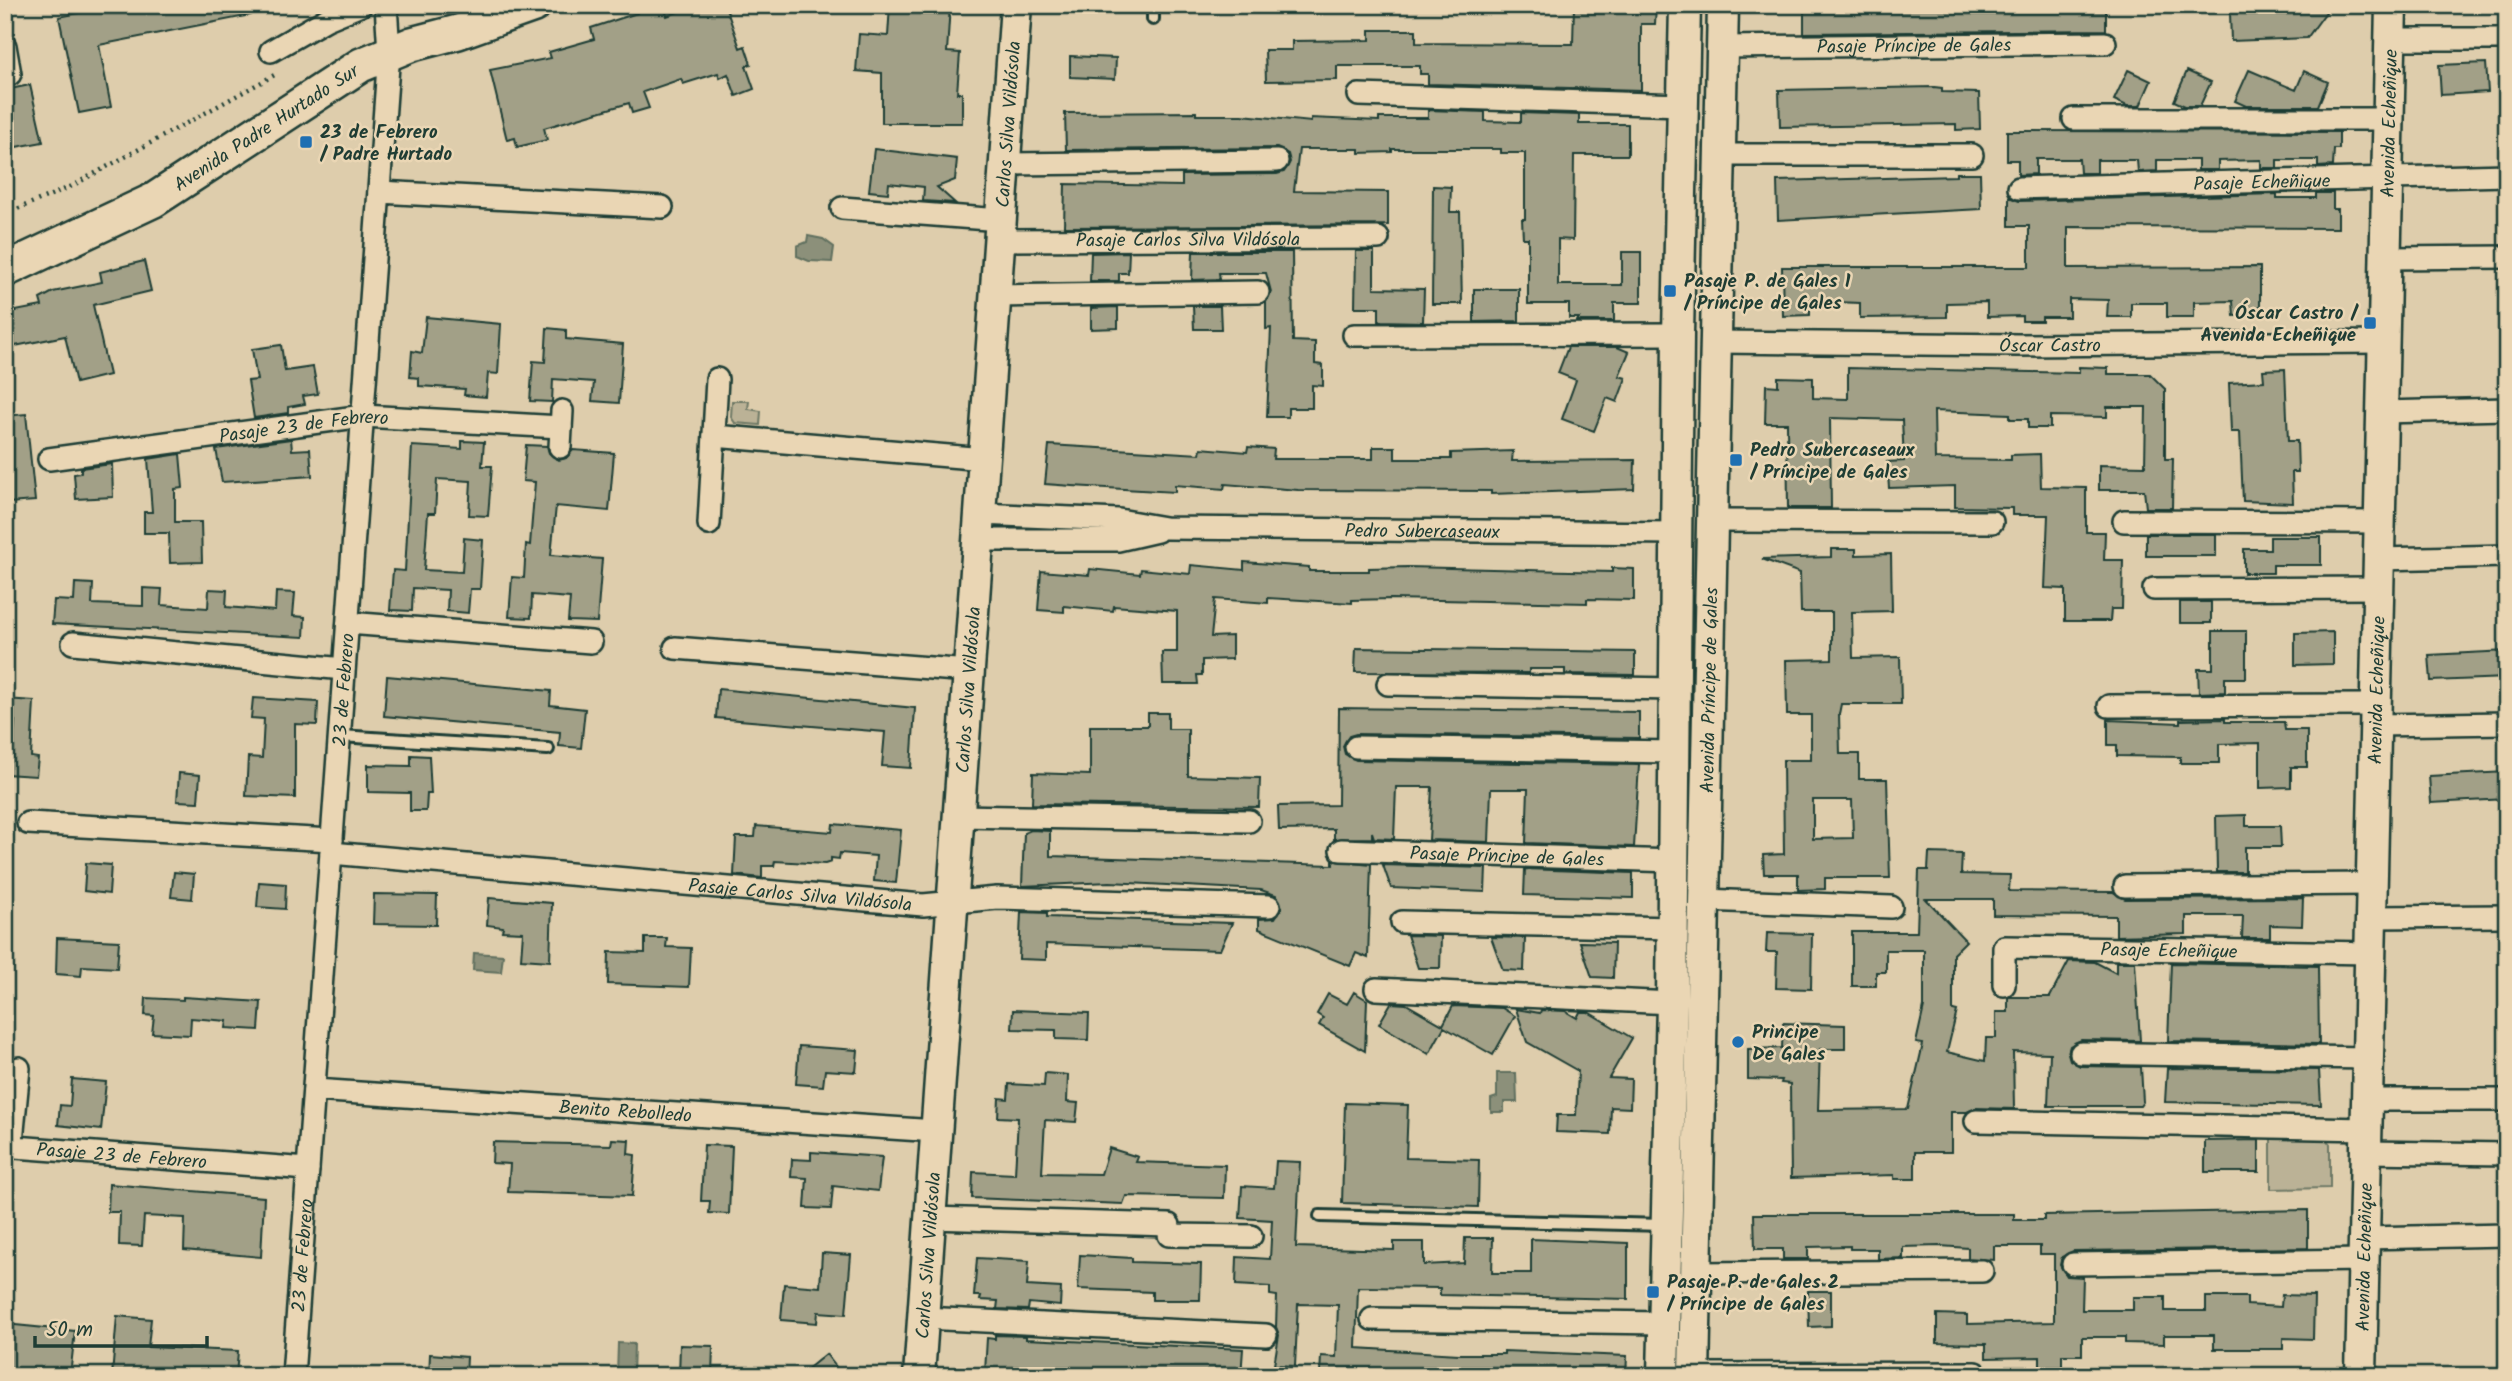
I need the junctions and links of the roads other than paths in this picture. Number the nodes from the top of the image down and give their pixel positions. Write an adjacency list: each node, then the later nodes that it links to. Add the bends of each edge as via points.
1 (361, 5): 15 (street)
2 (386, 5): 16 (street, 23 de Febrero)
3 (534, 5): 16 (main road, Avenida Padre Hurtado Sur)
4 (1016, 5): 25 (main road, Carlos Silva Vildósola)
5 (1153, 5): 9 (lane)
6 (1685, 5): 19 (main road, Avenida Príncipe de Gales)
7 (1723, 5): 14 (main road, Avenida Príncipe de Gales)
8 (2391, 5): 10 (main road, Avenida Echeñique)
9 (1153, 19)
10 (2391, 39): 11 (street); 21 (main road, Avenida Echeñique)
11 (2507, 39)
12 (2105, 43): 14 (street, Pasaje Príncipe de Gales)
13 (5, 46): 17 (street)
14 (1722, 47): 22 (main road, Avenida Príncipe de Gales)
15 (271, 51)
16 (389, 52): 29 (street, 23 de Febrero); 36 (main road, Avenida Padre Hurtado Sur, via 334,82 154,200)
17 (10, 74)
18 (1359, 96): 19 (street)
19 (1683, 105): 39 (main road, Avenida Príncipe de Gales)
20 (2074, 119): 21 (street)
21 (2389, 119): 27 (main road, Avenida Echeñique)
22 (1720, 155): 23 (street); 41 (main road, Avenida Príncipe de Gales)
23 (1972, 155)
24 (1277, 161): 25 (street)
25 (1005, 164): 32 (main road, Carlos Silva Vildósola)
26 (2507, 175): 27 (street, Pasaje Echeñique)
27 (2388, 178): 28 (street, Pasaje Echeñique); 35 (main road, Avenida Echeñique)
28 (2019, 188)
29 (379, 192): 30 (street); 46 (street, 23 de Febrero)
30 (662, 207)
31 (842, 208): 32 (street, Pasaje Carlos Silva Vildósola)
32 (1000, 230): 33 (street, Pasaje Carlos Silva Vildósola); 38 (main road, Carlos Silva Vildósola)
33 (1378, 238)
34 (2507, 257): 35 (street)
35 (2386, 258): 42 (main road, Avenida Echeñique)
36 (5, 270)
37 (1258, 292): 38 (street)
38 (995, 296): 50 (main road, Carlos Silva Vildósola)
39 (1678, 334): 40 (street); 57 (main road, Avenida Príncipe de Gales)
40 (1354, 335)
41 (1716, 342): 42 (street, Óscar Castro); 52 (main road, Avenida Príncipe de Gales)
42 (2384, 342): 45 (main road, Avenida Echeñique)
43 (717, 379): 48 (street)
44 (2507, 409): 45 (street)
45 (2382, 412): 54 (main road, Avenida Echeñique)
46 (363, 416): 47 (street, Pasaje 23 de Febrero); 49 (street, Pasaje 23 de Febrero); 61 (street, 23 de Febrero)
47 (561, 428)
48 (714, 436): 50 (street); 55 (street)
49 (49, 459)
50 (984, 459): 56 (main road, Carlos Silva Vildósola)
51 (2124, 521): 54 (street)
52 (1712, 522): 53 (street); 85 (main road, Avenida Príncipe de Gales)
53 (1992, 522)
54 (2380, 522): 59 (main road, Avenida Echeñique)
55 (709, 524)
56 (979, 527): 57 (street, Pedro Subercaseaux, via 1118,541 1165,528); 66 (main road, Carlos Silva Vildósola)
57 (1677, 533): 68 (main road, Avenida Príncipe de Gales)
58 (2507, 556): 59 (street)
59 (2379, 574): 60 (street); 70 (main road, Avenida Echeñique)
60 (2154, 589)
61 (348, 623): 62 (street); 65 (street, 23 de Febrero)
62 (591, 642)
63 (73, 643): 65 (street)
64 (675, 648): 66 (street)
65 (344, 669): 72 (street, 23 de Febrero)
66 (969, 671): 76 (main road, Carlos Silva Vildósola)
67 (1388, 684): 68 (street)
68 (1675, 689): 75 (main road, Avenida Príncipe de Gales)
69 (2109, 706): 70 (street)
70 (2376, 715): 71 (street); 82 (main road, Avenida Echeñique)
71 (2507, 723)
72 (340, 736): 74 (lane); 79 (street, 23 de Febrero)
73 (1356, 747): 75 (street)
74 (548, 749)
75 (1674, 752): 81 (main road, Avenida Príncipe de Gales)
76 (958, 816): 77 (street); 84 (main road, Carlos Silva Vildósola)
77 (1250, 821)
78 (27, 823): 79 (street)
79 (332, 847): 84 (street, Pasaje Carlos Silva Vildósola, via 923,905); 99 (street, 23 de Febrero)
80 (1341, 850): 81 (street, Pasaje Príncipe de Gales)
81 (1673, 861): 91 (main road, Avenida Príncipe de Gales)
82 (2372, 884): 83 (street); 89 (main road, Avenida Echeñique)
83 (2125, 886)
84 (952, 901): 86 (street, Pasaje Carlos Silva Vildósola, via 997,898); 103 (main road, Carlos Silva Vildósola)
85 (1704, 901): 87 (street); 114 (main road, Avenida Príncipe de Gales)
86 (1269, 906)
87 (1891, 907)
88 (2507, 916): 89 (street)
89 (2371, 917): 92 (main road, Avenida Echeñique)
90 (1402, 922): 91 (street)
91 (1673, 928): 95 (main road, Avenida Príncipe de Gales)
92 (2371, 953): 93 (street, Pasaje Echeñique, via 2004,947); 97 (main road, Avenida Echeñique)
93 (2004, 985)
94 (1376, 989): 95 (street)
95 (1672, 1003): 108 (main road, Avenida Príncipe de Gales)
96 (2081, 1053): 97 (street)
97 (2368, 1058): 102 (main road, Avenida Echeñique)
98 (19, 1068): 105 (street, Pasaje 23 de Febrero, via 15,1147)
99 (314, 1090): 103 (street, Benito Rebolledo); 105 (street, 23 de Febrero)
100 (2507, 1100): 102 (street)
101 (1976, 1121): 102 (street)
102 (2367, 1127): 104 (street); 111 (main road, Avenida Echeñique)
103 (936, 1131): 107 (main road, Carlos Silva Vildósola)
104 (2507, 1154)
105 (308, 1169): 121 (street, 23 de Febrero)
106 (1320, 1216): 108 (lane)
107 (930, 1218): 110 (street, via 1168,1225 1169,1235); 115 (main road, Carlos Silva Vildósola)
108 (1666, 1225): 117 (main road, Avenida Príncipe de Gales)
109 (2507, 1235): 111 (street)
110 (1251, 1236)
111 (2364, 1249): 112 (street); 124 (main road, Avenida Echeñique)
112 (2073, 1264)
113 (1982, 1271): 114 (street)
114 (1696, 1273): 120 (main road, Avenida Príncipe de Gales)
115 (923, 1318): 118 (street); 122 (main road, Carlos Silva Vildósola)
116 (1372, 1319): 117 (street)
117 (1664, 1323): 123 (main road, Avenida Príncipe de Gales)
118 (1266, 1335)
119 (1976, 1373): 120 (street)
120 (1694, 1375)
121 (293, 1376)
122 (919, 1376)
123 (1663, 1376)
124 (2361, 1376)

